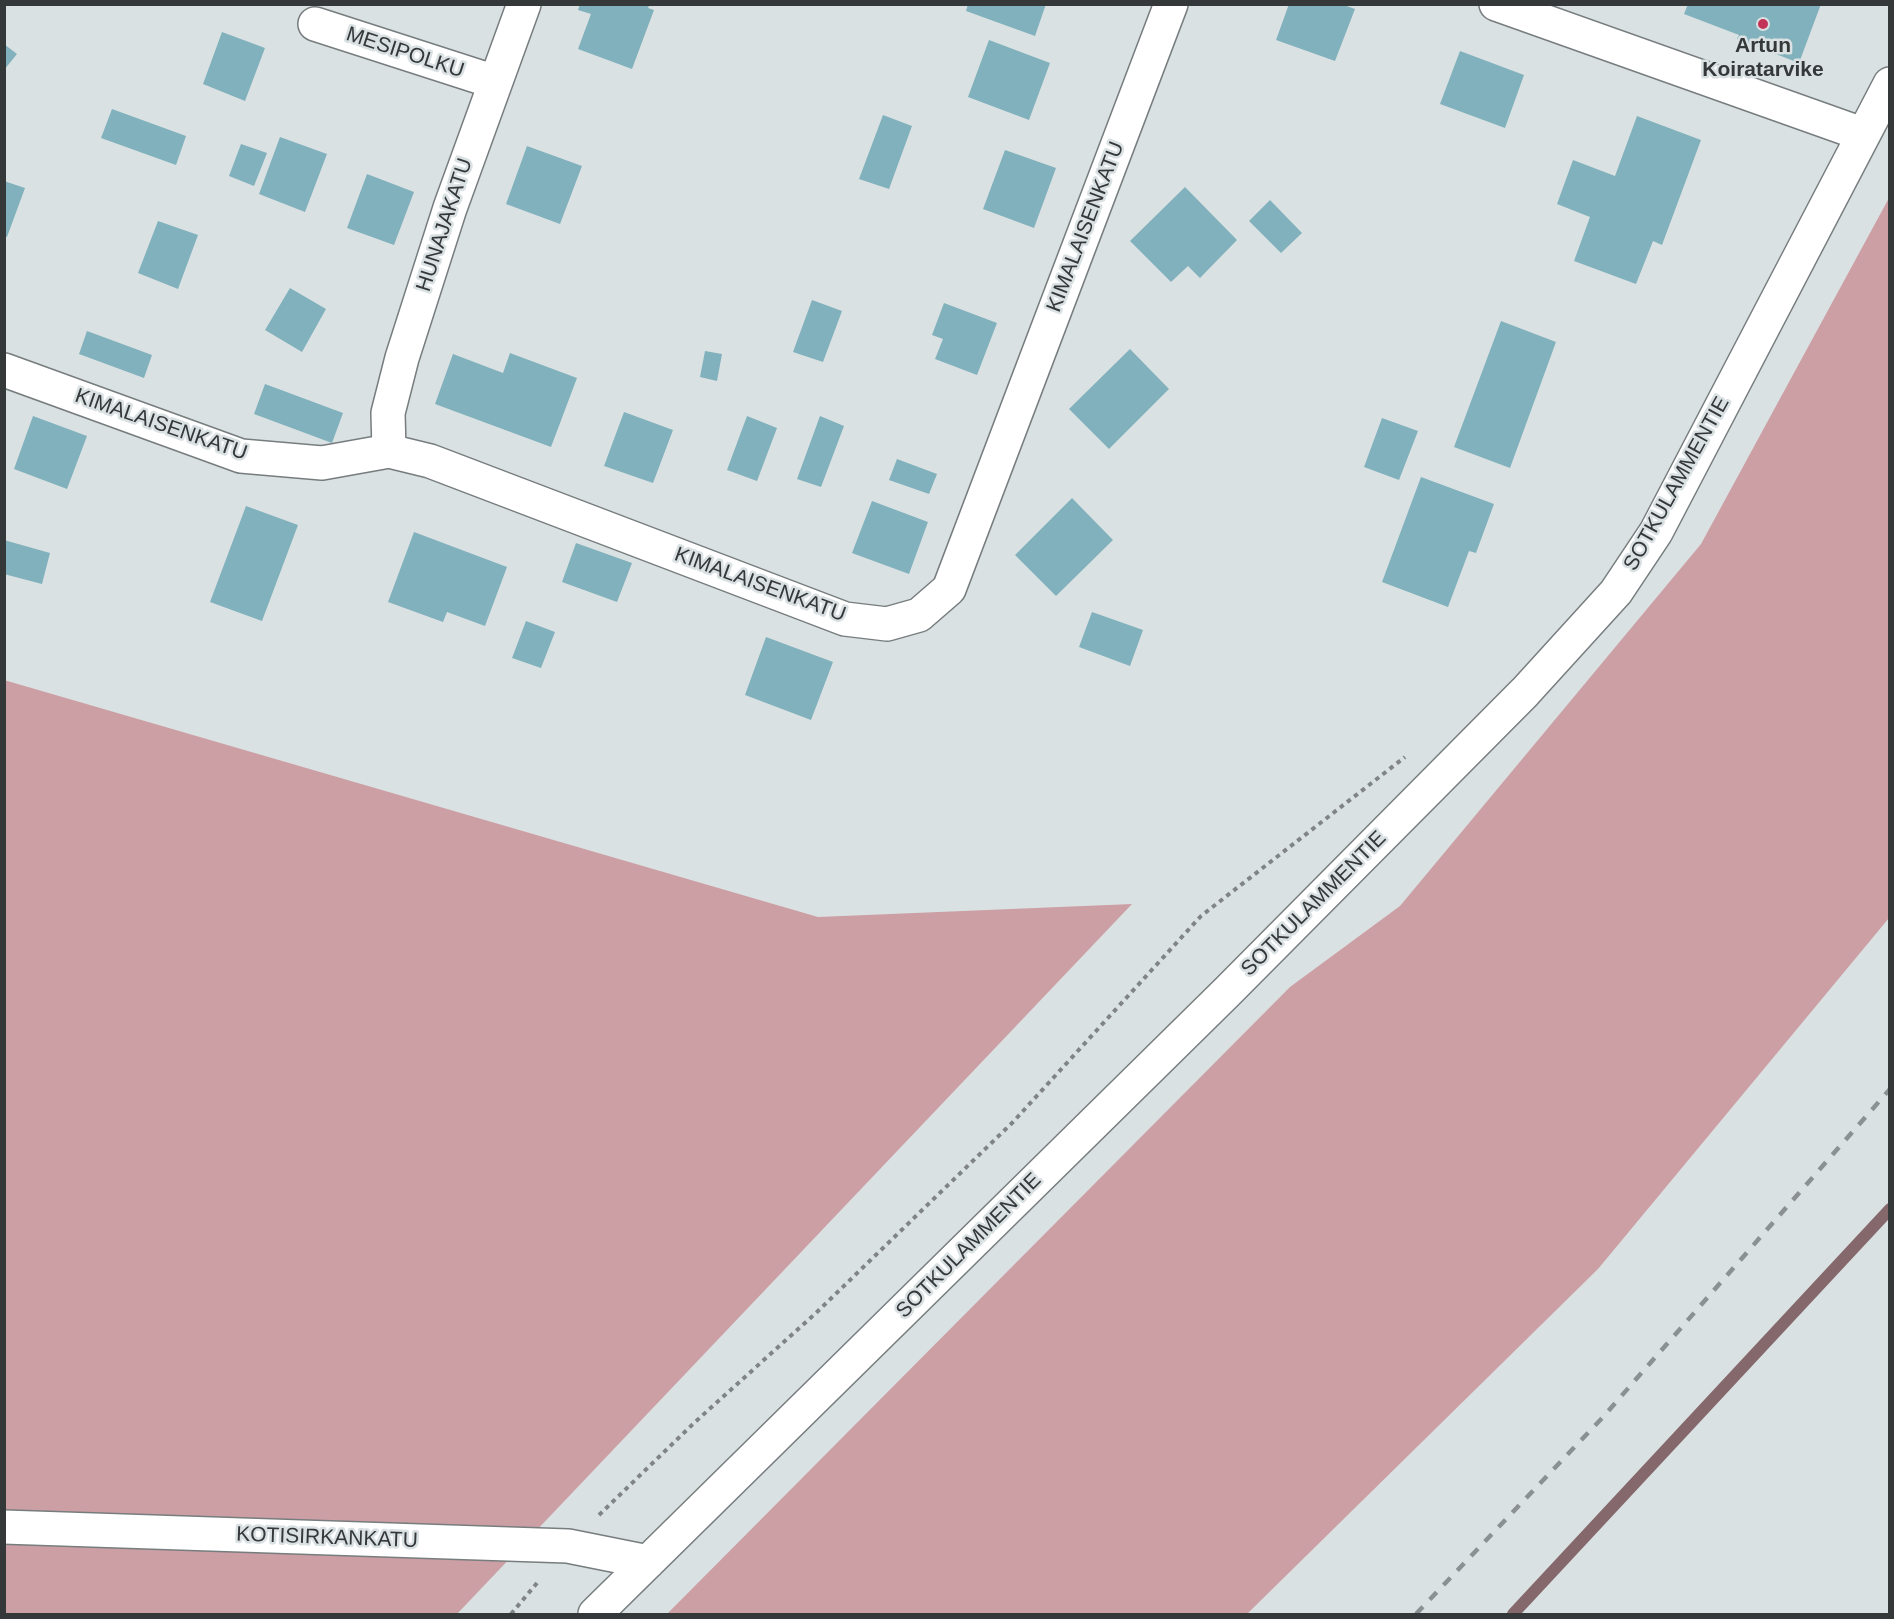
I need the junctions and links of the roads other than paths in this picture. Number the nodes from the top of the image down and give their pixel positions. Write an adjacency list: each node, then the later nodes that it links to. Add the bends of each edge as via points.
1 (524, 4): 5 (street, HUNAJAKATU)
2 (1171, 4): 9 (street, KIMALAISENKATU, via 949,590 919,615 887,624 846,619 430,461)
3 (1496, 4): 7 (street)
4 (315, 24): 5 (street, MESIPOLKU)
5 (495, 82): 9 (street, HUNAJAKATU, via 402,358 388,413)
6 (1890, 84): 7 (street, SOTKULAMMENTIE)
7 (1862, 134): 11 (street, SOTKULAMMENTIE, via 1656,532 1616,592 1526,692 1227,992)
8 (4, 370): 9 (street, KIMALAISENKATU, via 241,456 322,463)
9 (389, 451)
10 (4, 1527): 11 (street, KOTISIRKANKATU, via 568,1546)
11 (648, 1562): 12 (street, SOTKULAMMENTIE)
12 (595, 1614)

